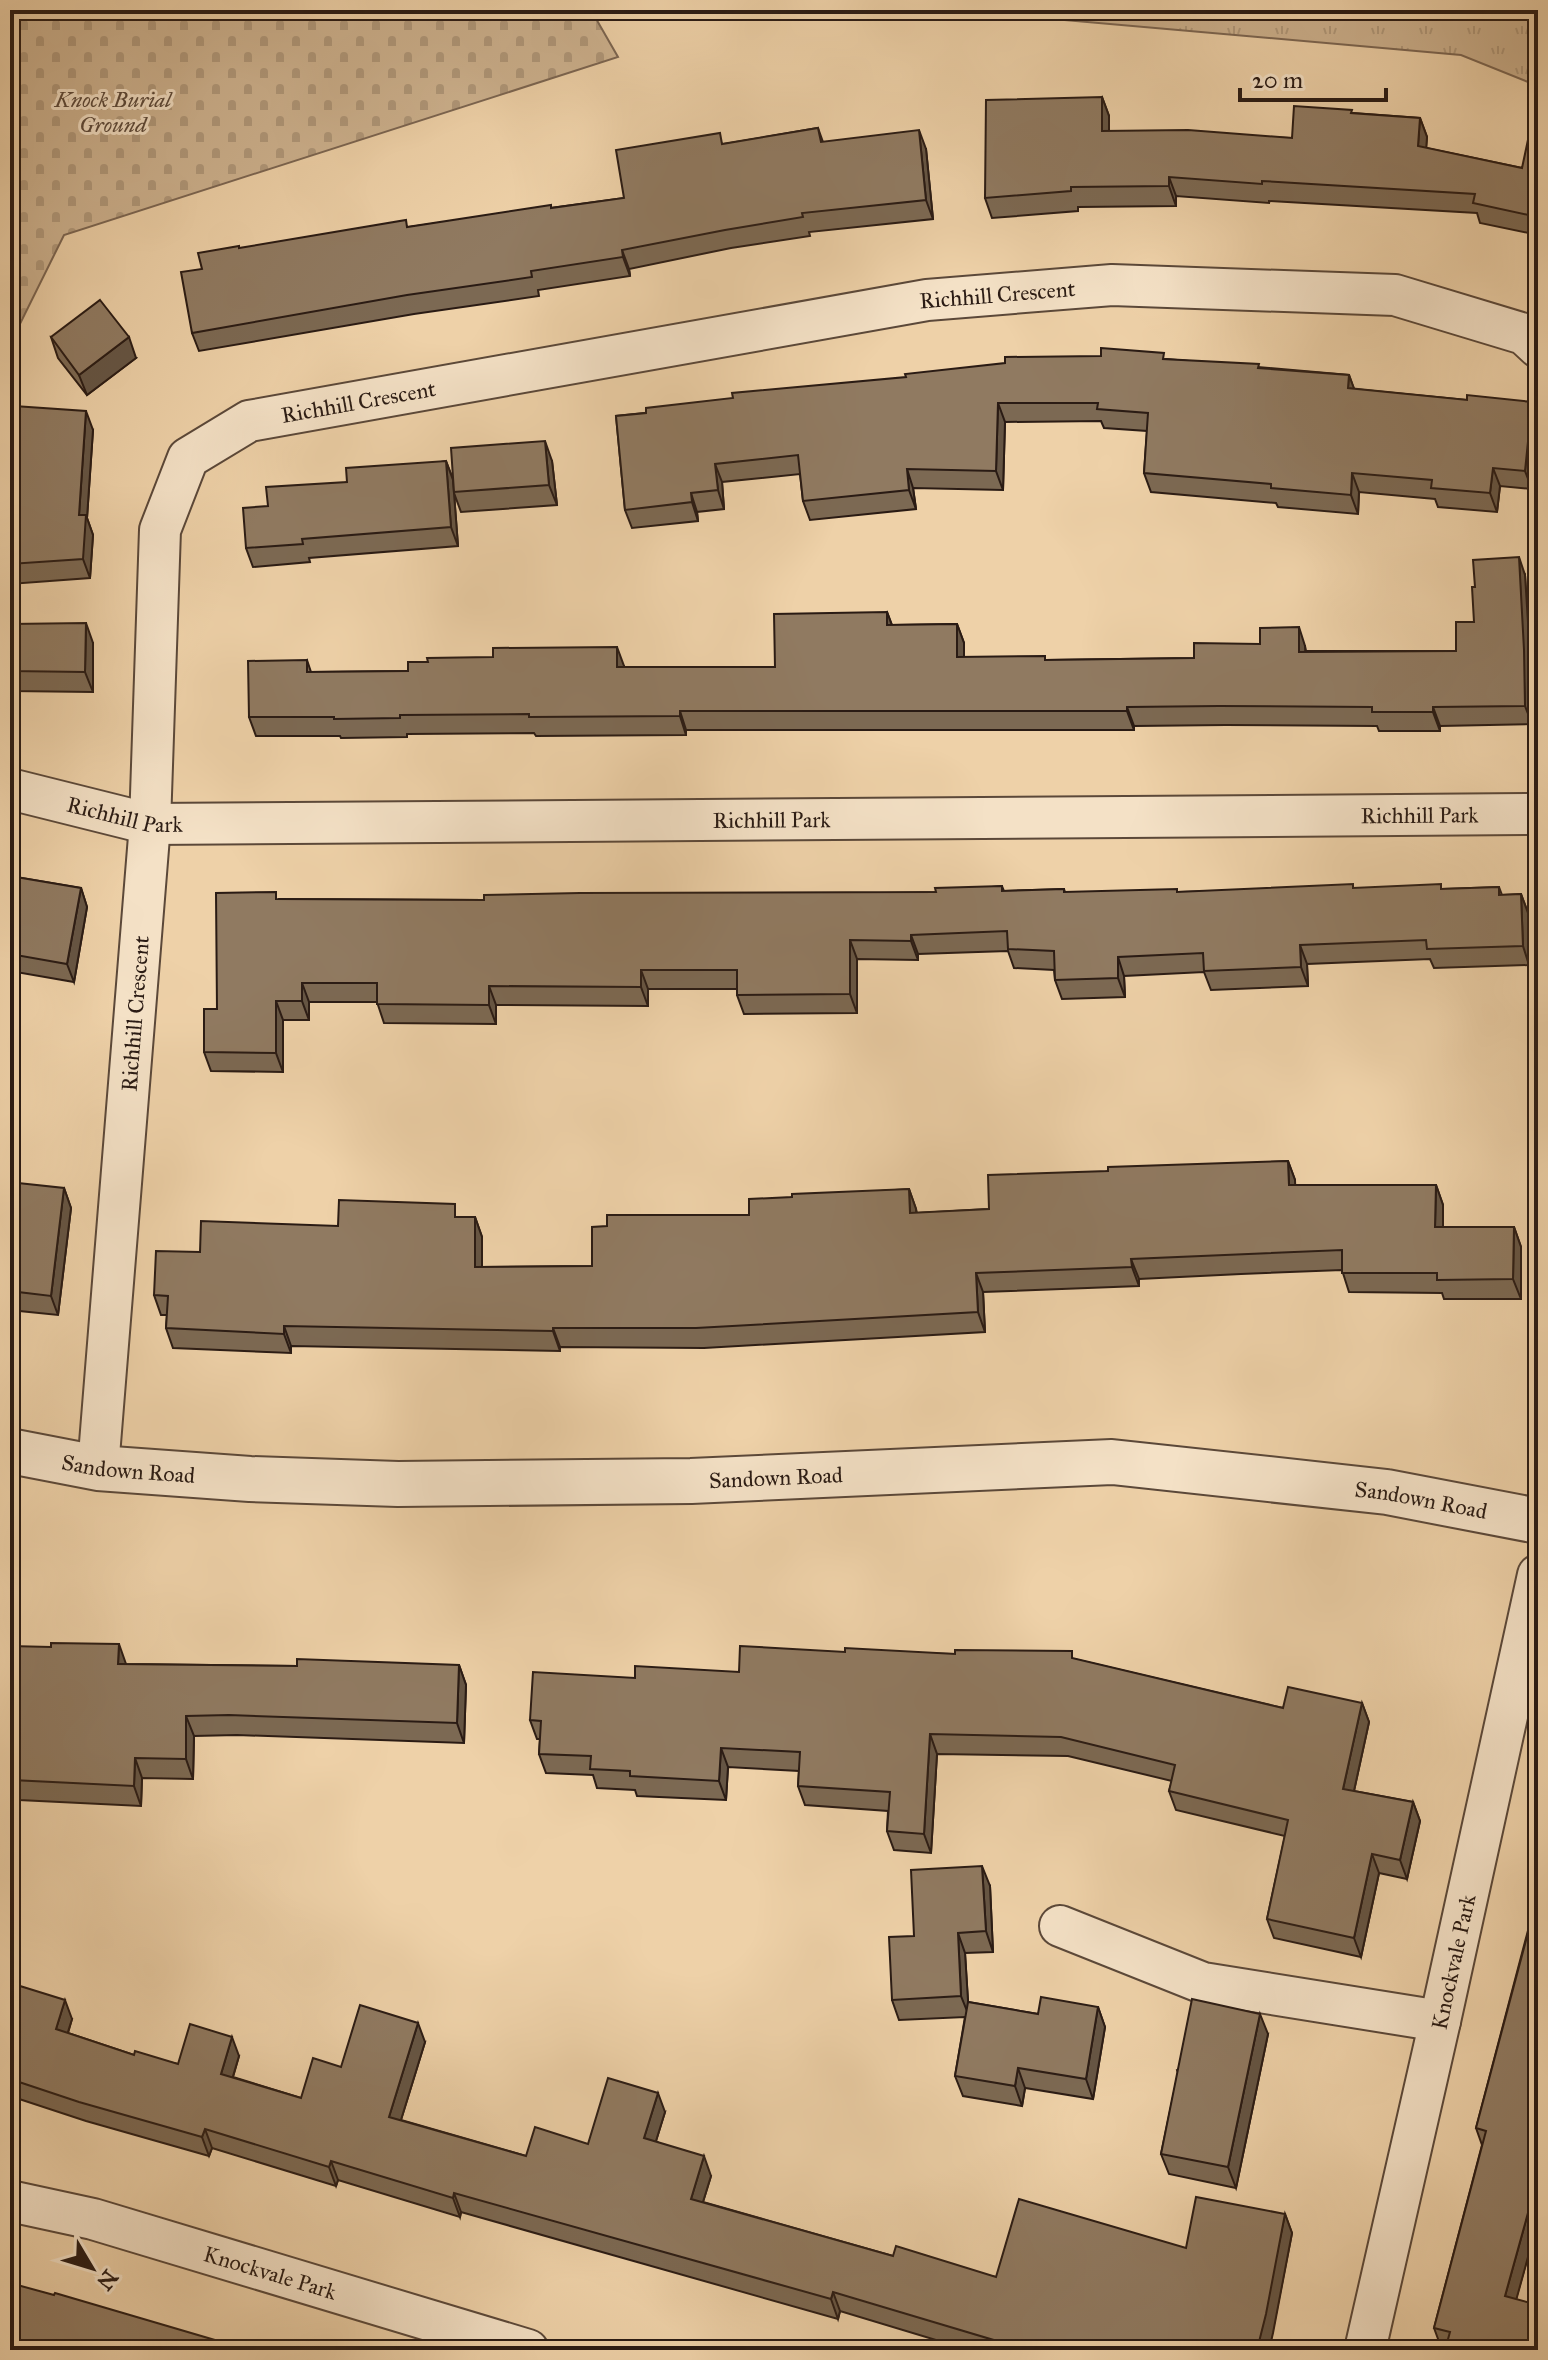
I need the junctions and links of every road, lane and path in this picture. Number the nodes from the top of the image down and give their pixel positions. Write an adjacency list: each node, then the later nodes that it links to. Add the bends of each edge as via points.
1 (1538, 347): 4 (street, Richhill Crescent, via 1524,334 1395,295 1112,285 927,300 249,421 188,458 160,530)
2 (10, 789): 4 (street, Richhill Park)
3 (1538, 814): 4 (street, Richhill Park)
4 (150, 824): 6 (street, Richhill Crescent)
5 (10, 1451): 6 (street, Sandown Road)
6 (98, 1468): 7 (street, Sandown Road, via 398,1484 691,1481 1112,1462 1387,1492)
7 (1538, 1521)
8 (1538, 1575): 10 (street, Knockvale Park)
9 (1060, 1926): 10 (street, via 1203,1983)
10 (1440, 2021): 13 (street, Knockvale Park)
11 (10, 2201): 12 (street, Knockvale Park, via 93,2219)
12 (528, 2350)
13 (1365, 2350)

